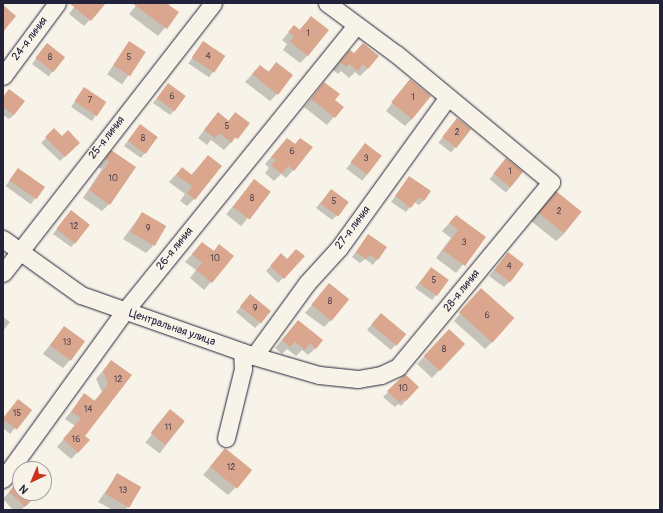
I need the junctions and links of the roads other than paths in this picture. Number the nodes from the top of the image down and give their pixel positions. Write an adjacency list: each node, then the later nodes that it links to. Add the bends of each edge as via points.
1 (57, 3): 5 (street, 24-я линия)
2 (213, 3): 8 (street, 25-я линия)
3 (327, 3): 4 (street)
4 (356, 26): 6 (street, via 396,54); 10 (street, 26-я линия)
5 (3, 76)
6 (448, 97): 11 (street, 27-я линия, via 339,248); 12 (street, 28-я линия, via 551,182 398,366 381,375)
7 (3, 239): 8 (street, Центральная улица)
8 (20, 251): 9 (street, 25-я линия); 10 (street, Центральная улица, via 81,295)
9 (3, 273)
10 (124, 312): 11 (street, Центральная улица); 14 (street, 26-я линия)
11 (248, 354): 12 (street, Центральная улица, via 319,375); 13 (street)
12 (358, 379)
13 (226, 438)
14 (3, 479)

